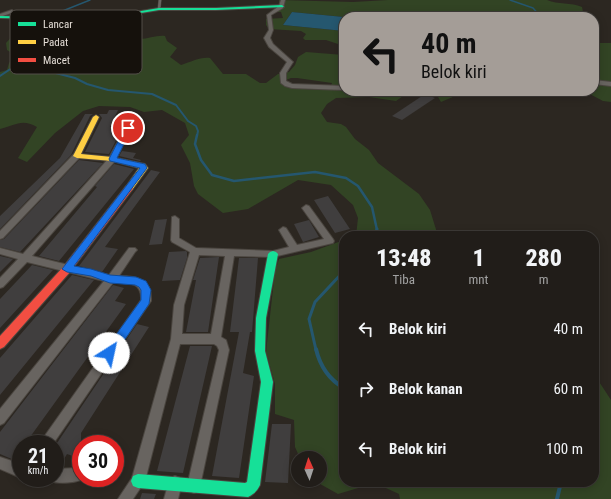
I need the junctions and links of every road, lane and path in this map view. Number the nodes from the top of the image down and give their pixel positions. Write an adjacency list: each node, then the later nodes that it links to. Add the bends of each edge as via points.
1 (282, 3): 2 (street, via 216,9); 9 (street, via 270,15 271,30 267,36 268,43 289,61 282,74 283,82 287,85)
2 (159, 5): 3 (street)
3 (138, 10)
4 (10, 12): 5 (street)
5 (0, 17): 6 (street)
6 (10, 18)
7 (599, 83): 8 (street)
8 (611, 84)
9 (339, 88)
10 (96, 117): 12 (street)
11 (128, 128): 13 (street)
12 (77, 156): 13 (street); 17 (street)
13 (112, 159): 24 (street); 25 (street, via 144,168)
14 (306, 208): 19 (street, via 330,240)
15 (175, 219): 21 (street, via 175,240)
16 (283, 230): 19 (street)
17 (0, 236)
18 (132, 250): 26 (street)
19 (295, 250): 23 (street)
20 (0, 251): 24 (street)
21 (195, 251): 22 (street); 28 (street, via 179,305)
22 (230, 253): 23 (street); 29 (street)
23 (273, 254): 38 (street, via 266,292 260,355 267,382 253,485 248,490)
24 (26, 257): 25 (street); 27 (street)
25 (67, 269): 26 (street); 30 (street)
26 (110, 279): 31 (street); 32 (street, via 143,284 147,294 146,301)
27 (0, 284)
28 (176, 339): 29 (street); 35 (street)
29 (215, 339): 37 (street, via 222,343 224,350)
30 (0, 344)
31 (0, 419)
32 (51, 435)
33 (0, 463): 34 (street)
34 (12, 468)
35 (138, 480): 36 (street); 39 (street)
36 (175, 483): 37 (street); 40 (street)
37 (194, 486): 38 (street)
38 (230, 494)
39 (126, 499)
40 (171, 499)

